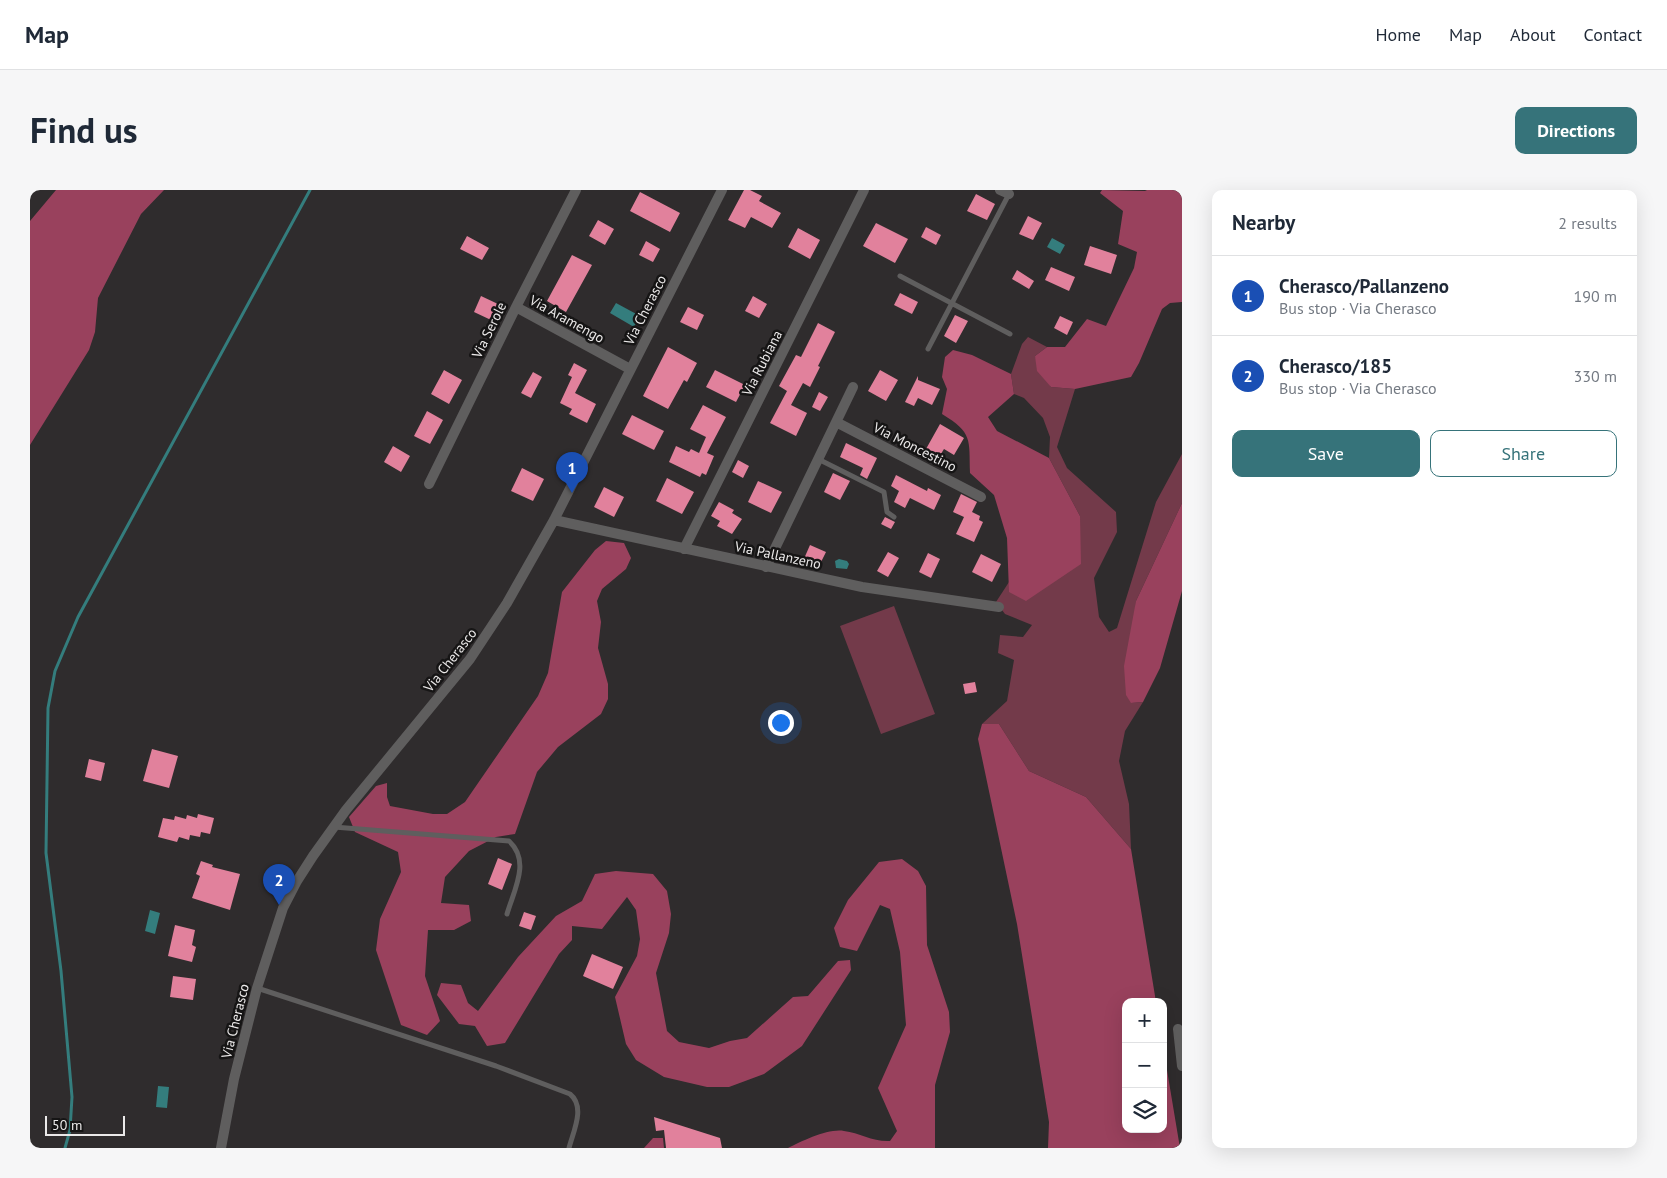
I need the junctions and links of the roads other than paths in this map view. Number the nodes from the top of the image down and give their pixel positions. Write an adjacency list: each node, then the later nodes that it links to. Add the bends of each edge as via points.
1 (576, 190): 7 (street, Via Serole)
2 (722, 190): 10 (street, Via Cherasco)
3 (864, 190): 18 (street, Via Rubiana)
4 (1006, 191): 6 (lane)
5 (900, 276): 6 (lane)
6 (952, 304): 8 (lane); 9 (lane)
7 (516, 307): 10 (street, Via Aramengo); 14 (street, Via Serole)
8 (1010, 334)
9 (928, 349)
10 (630, 369): 17 (street, Via Cherasco)
11 (853, 387): 12 (street)
12 (836, 422): 13 (street); 15 (street, Via Moncestino)
13 (818, 459): 16 (lane, via 884,492 887,512); 19 (street)
14 (429, 484)
15 (981, 497)
16 (894, 517)
17 (554, 520): 18 (street, Via Pallanzeno); 21 (street, Via Cherasco, via 490,632)
18 (684, 549): 19 (street, Via Pallanzeno)
19 (766, 566): 20 (street, Via Pallanzeno, via 880,590)
20 (999, 608)
21 (333, 827): 22 (lane, via 509,841 516,848 521,868); 23 (street, Via Cherasco, via 283,908)
22 (507, 914)
23 (256, 988): 26 (street, Via Cherasco); 27 (lane, via 496,1066 570,1094 576,1099 578,1109)
24 (1178, 1029): 25 (street)
25 (1182, 1066)
26 (221, 1148)
27 (569, 1148)

